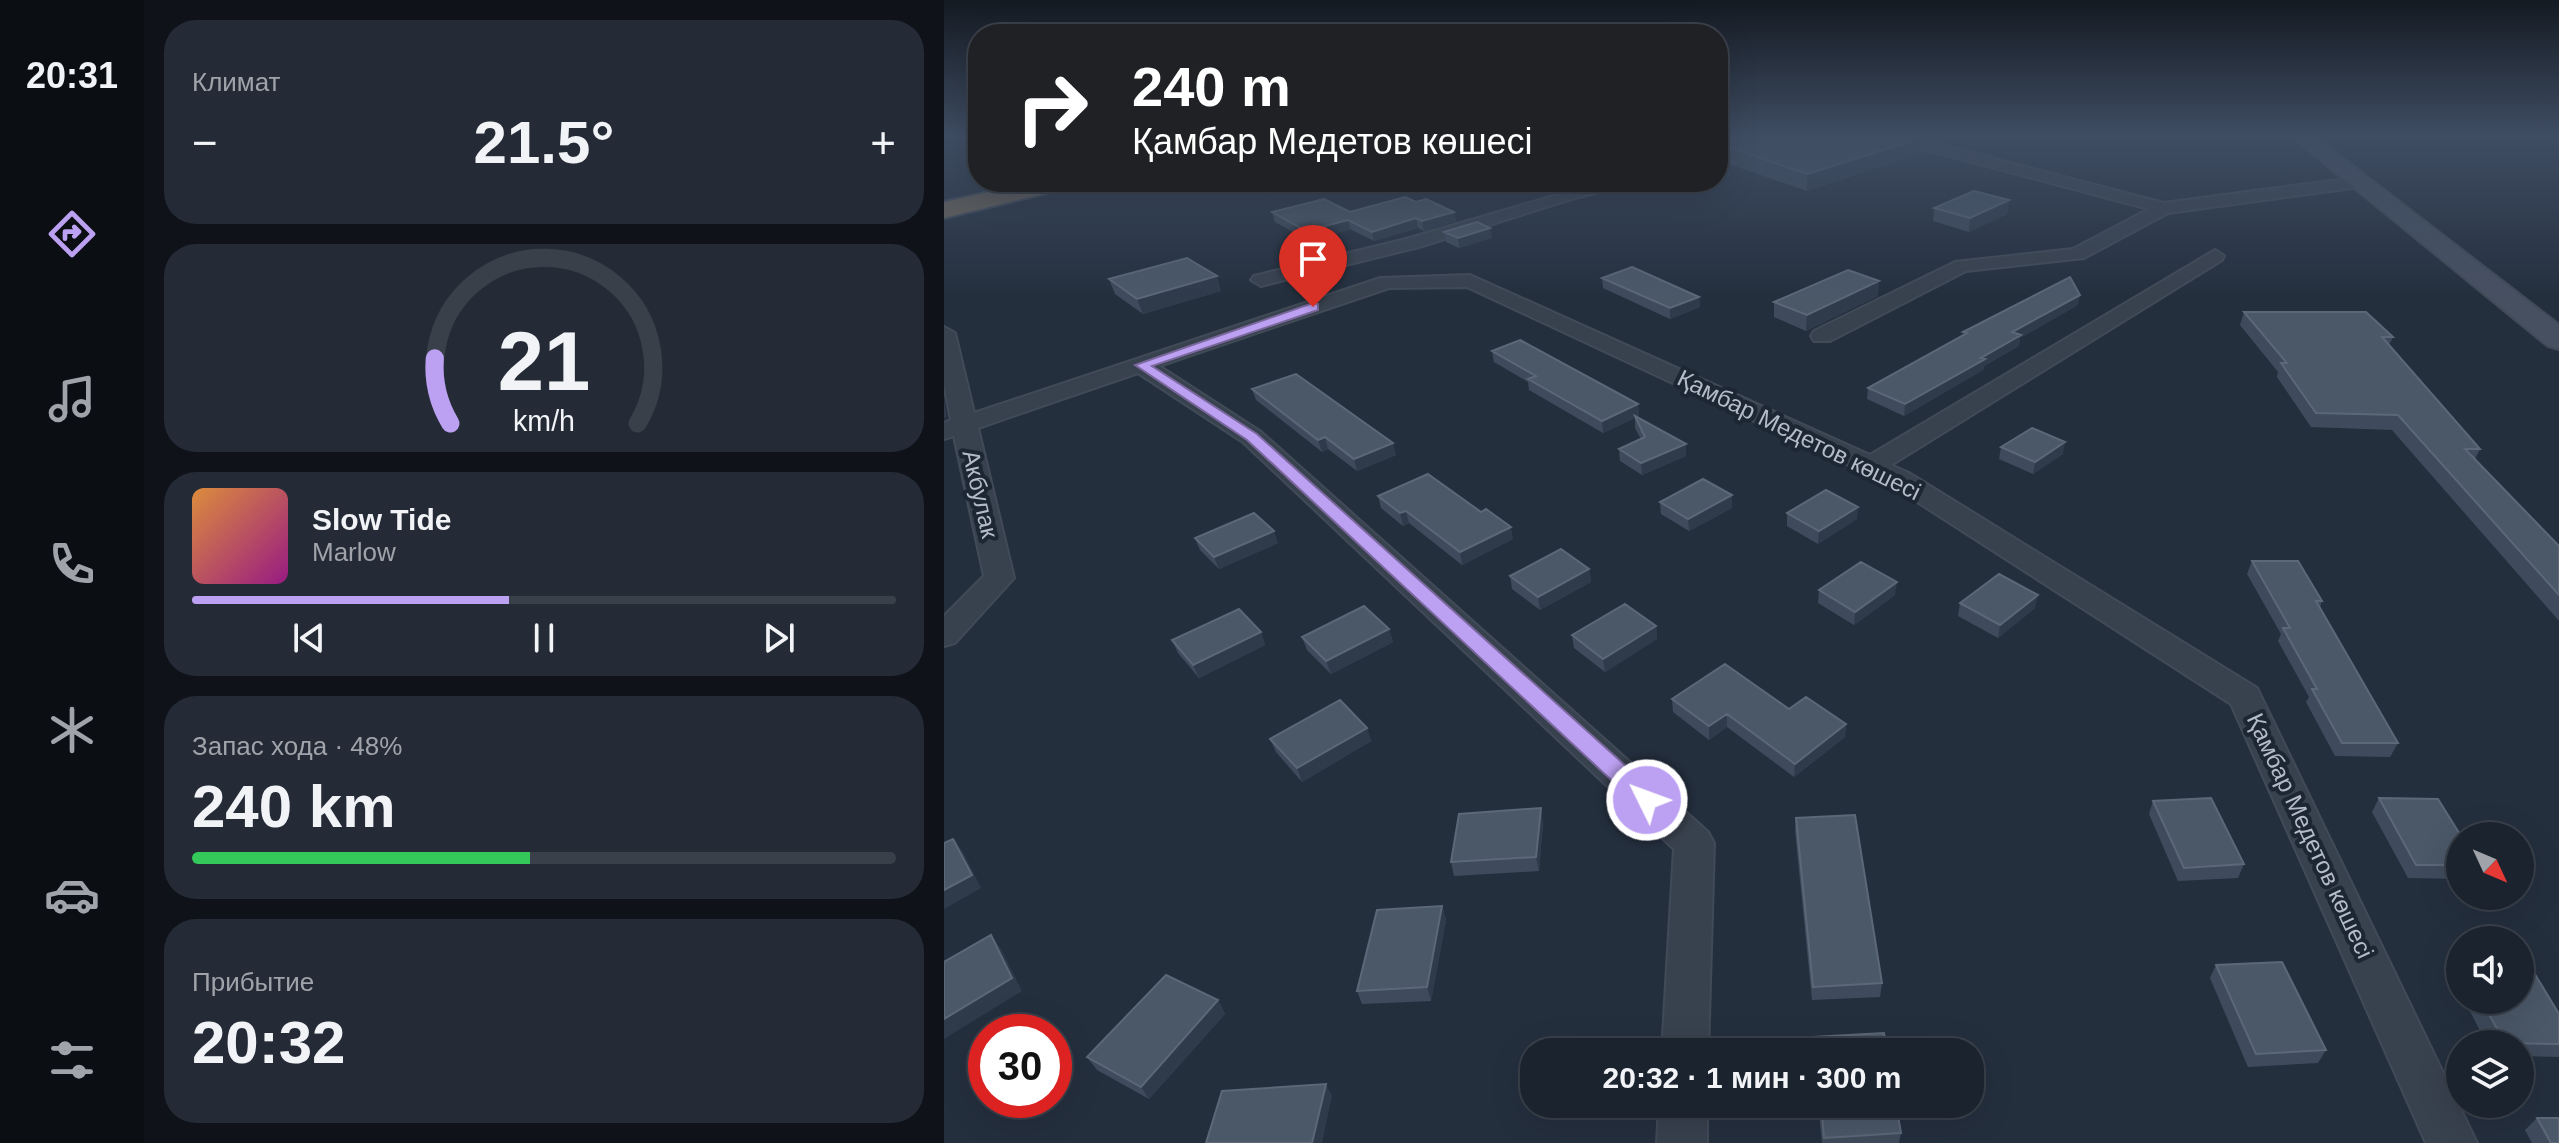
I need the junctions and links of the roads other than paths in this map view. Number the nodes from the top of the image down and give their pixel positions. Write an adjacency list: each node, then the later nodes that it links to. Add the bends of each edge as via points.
1 (2093, 189): 6 (street)
2 (2305, 189): 6 (street)
3 (2369, 189): 14 (street)
4 (1021, 192): 7 (highway)
5 (1579, 192): 9 (street, via 1412,243)
6 (2164, 208): 13 (street, via 2077,254 1962,266)
7 (944, 210)
8 (2215, 256): 17 (street)
9 (1294, 272): 10 (street); 11 (street)
10 (1261, 280)
11 (1342, 297): 15 (street, Қамбар Медетов көшесі); 17 (street, Қамбар Медетов көшесі, via 1387,282 1470,281)
12 (944, 333): 16 (street, Акбулак)
13 (1822, 336)
14 (2559, 340)
15 (1141, 365): 16 (street, Қамбар Медетов көшесі); 19 (street, via 1252,437 1694,843)
16 (954, 427): 18 (street, Акбулак, via 999,578)
17 (1871, 466): 22 (street, Қамбар Медетов көшесі, via 1900,479 2245,697)
18 (944, 635)
19 (1686, 1038)
20 (1683, 1118): 21 (street)
21 (1682, 1143)
22 (2452, 1143)

